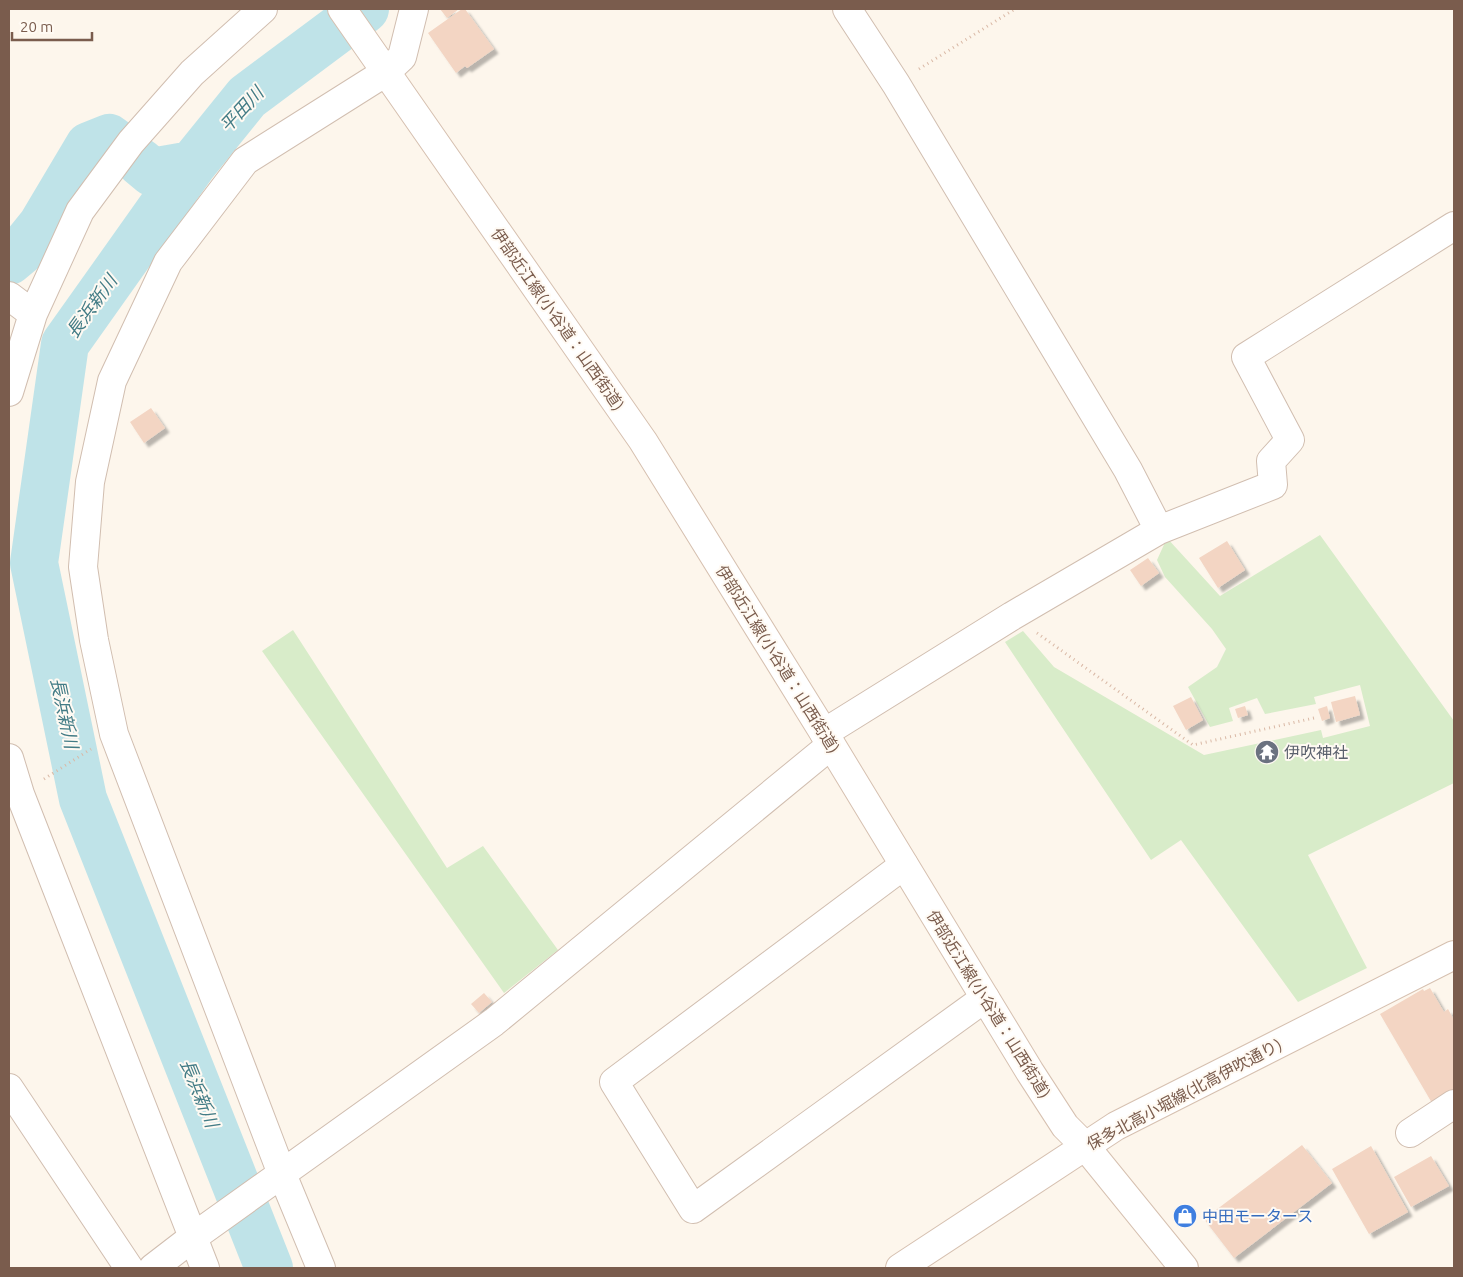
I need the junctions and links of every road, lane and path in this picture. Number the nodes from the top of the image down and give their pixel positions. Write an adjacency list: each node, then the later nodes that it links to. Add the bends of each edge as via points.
1 (263, 9): 10 (street, via 192,73 131,142 80,211)
2 (342, 9): 6 (street, 伊部近江線(小谷道：山西街道))
3 (414, 9): 6 (street, via 402,57)
4 (847, 9): 7 (street)
5 (1015, 9): 7 (path)
6 (386, 72): 15 (street, 伊部近江線(小谷道：山西街道), via 643,441); 26 (street, via 245,161 168,262 112,381 90,482 83,567 94,640 114,734)
7 (896, 84): 12 (street, via 1128,470)
8 (1454, 226): 12 (street, via 1246,357 1290,440 1271,461 1273,485)
9 (9, 296): 10 (street)
10 (33, 314): 11 (street)
11 (9, 392)
12 (1159, 530): 13 (street)
13 (1012, 616): 14 (path, via 1193,746); 15 (street)
14 (1314, 718)
15 (828, 739): 19 (street, 伊部近江線(小谷道：山西街道)); 26 (street, via 494,1022)
16 (97, 746): 18 (path)
17 (9, 758): 27 (street, via 24,804)
18 (38, 783)
19 (904, 865): 21 (street, 伊部近江線(小谷道：山西街道)); 21 (street, via 614,1082 693,1209)
20 (1454, 955): 25 (street, 保多北高小堀線(北高伊吹通り), via 1116,1126)
21 (985, 998): 25 (street, 伊部近江線(小谷道：山西街道), via 1066,1126)
22 (9, 1088): 28 (street)
23 (1454, 1104): 24 (street)
24 (1410, 1133)
25 (1084, 1146): 32 (street, 保多北高小堀線(北高伊吹通り)); 33 (street, 伊部近江線(小谷道：山西街道))
26 (277, 1178): 27 (street); 31 (street)
27 (198, 1234): 29 (street); 30 (street)
28 (129, 1268)
29 (153, 1268)
30 (205, 1268)
31 (321, 1268)
32 (900, 1268)
33 (1184, 1268)

